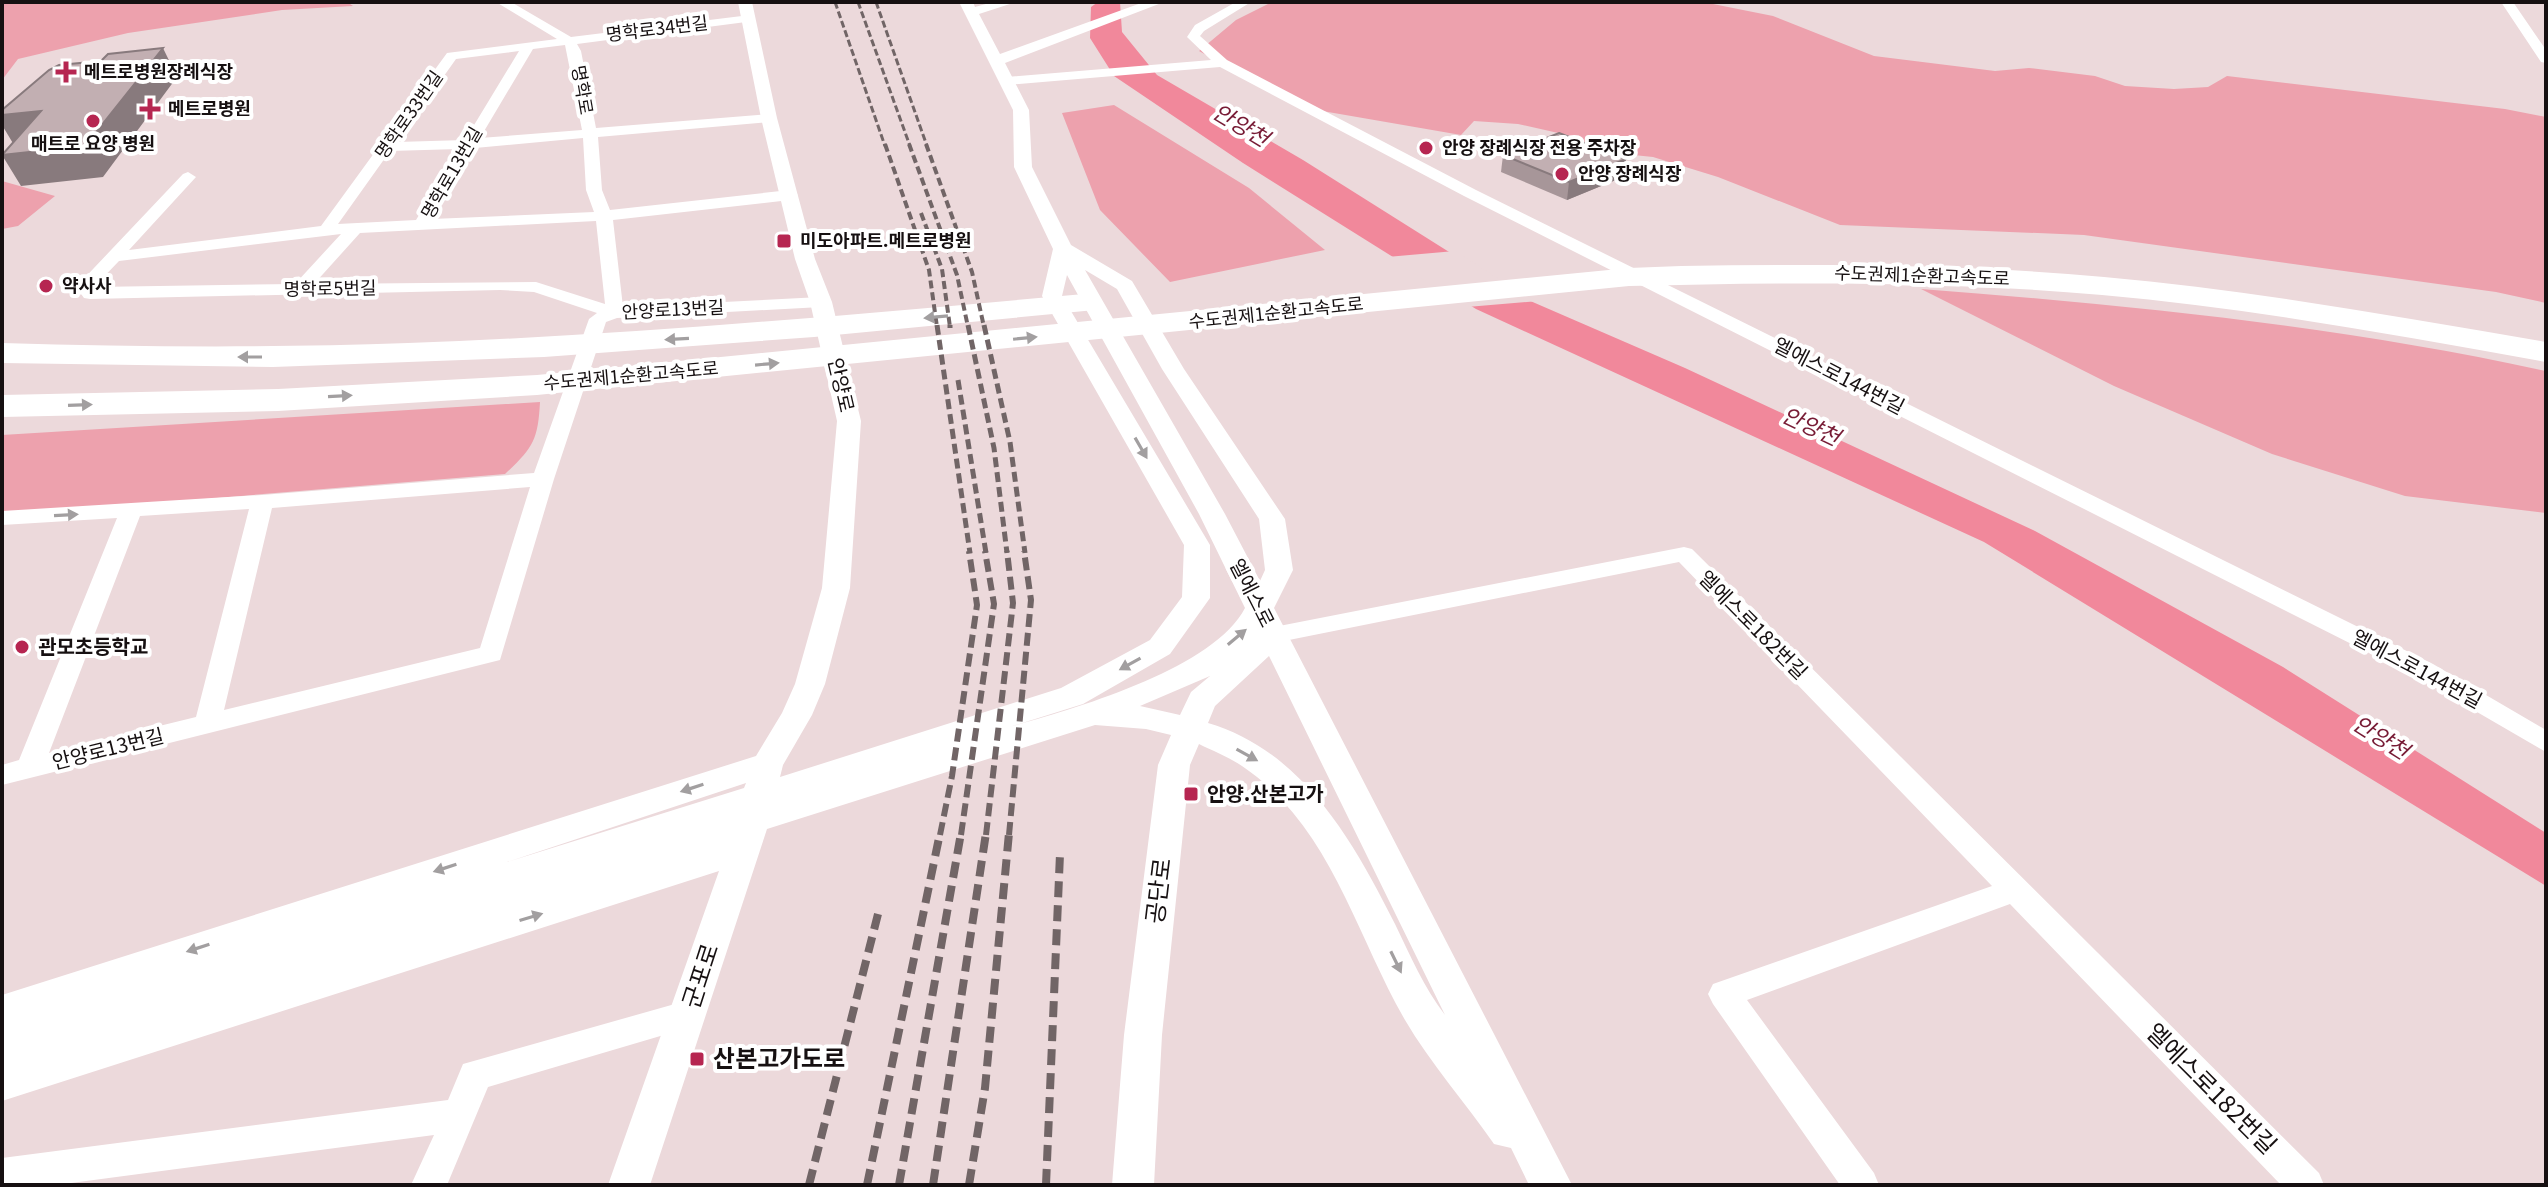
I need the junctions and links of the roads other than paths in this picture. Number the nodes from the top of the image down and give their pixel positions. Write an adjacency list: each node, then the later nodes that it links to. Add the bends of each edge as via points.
1 (502, 2): 8 (street, 명학로)
2 (1009, 2): 6 (street)
3 (1157, 2): 12 (street, via 1045,42)
4 (1245, 2): 11 (street, 엘에스로144번길, via 1199,28 1193,37)
5 (2507, 2): 10 (street)
6 (969, 7): 12 (street, 엘에스로)
7 (746, 10): 8 (street, 명학로34번길); 13 (street, 안양로)
8 (568, 40): 9 (street, 명학로33번길); 14 (street, 명학로, via 575,51)
9 (528, 47): 15 (street, 명학로13번길); 16 (street, 명학로33번길, via 452,56)
10 (2546, 59)
11 (1213, 64): 12 (street, via 1080,76); 39 (street, 엘에스로144번길, via 2424,670)
12 (1003, 70): 23 (street, 엘에스로, via 1021,110 1023,167)
13 (769, 118): 14 (street); 18 (street, 안양로)
14 (590, 133): 15 (street); 19 (street, 명학로, via 594,190)
15 (467, 144): 16 (street); 20 (street, 명학로13번길)
16 (388, 147): 22 (street, 명학로33번길)
17 (188, 177): 24 (street, 명학로5번길)
18 (790, 195): 19 (street); 26 (street, 안양로)
19 (604, 216): 20 (street, 명학로13번길); 27 (street, 명학로)
20 (421, 225): 21 (street)
21 (356, 228): 22 (street); 25 (street)
22 (326, 230): 24 (street)
23 (1063, 249): 36 (street, 엘에스로); 37 (street, one-way to 23, via 1199,669 1251,625 1279,570 1272,519 1173,369 1125,285); 47 (street, one-way to 47, via 1052,296 1197,545 1196,598 1160,647 1072,696)
24 (112, 257): 25 (street, 명학로5번길, via 85,287 90,294)
25 (299, 290): 27 (street, 명학로5번길, via 536,287)
26 (821, 302): 27 (street, 안양로13번길); 40 (street, 안양로, via 849,421 836,588 810,684)
27 (615, 313): 32 (street, 안양로13번길, via 598,319)
28 (2546, 327): 30 (highway, 수도권제1순환고속도로, one-way to 30, via 2310,288 2098,261 1764,248 1572,257 715,337 350,357)
29 (2546, 352): 31 (highway, 수도권제1순환고속도로, one-way to 29, via 278,400 537,385 1629,277 1804,272 2044,281 2178,294)
30 (2, 353)
31 (2, 406)
32 (543, 479): 33 (street); 38 (street, 안양로13번길, via 491,654)
33 (262, 502): 34 (street); 38 (street)
34 (130, 512): 35 (street, one-way to 34); 41 (street, 안양로13번길)
35 (2, 518)
36 (1274, 635): 44 (street, 엘에스로182번길, via 1684,554); 54 (street, 공단로, via 1202,700 1174,765 1143,1035); 55 (street, 엘에스로)
37 (1092, 715): 48 (street); 55 (street, one-way to 55, via 1150,718 1188,727 1270,767 1317,816 1369,905 1417,1006)
38 (208, 724): 41 (street, 안양로13번길)
39 (2546, 742)
40 (767, 764): 43 (street, 군포로); 45 (street, one-way to 45)
41 (30, 768): 42 (street)
42 (2, 775)
43 (744, 850): 46 (street, 군포로); 49 (street, one-way to 43)
44 (2015, 890): 56 (street, via 1724,994); 57 (street, 엘에스로182번길)
45 (2, 1012)
46 (689, 1014): 50 (street, via 475,1075); 53 (street, 군포로)
47 (2, 1037)
48 (2, 1059)
49 (2, 1083)
50 (460, 1115): 51 (street); 52 (street)
51 (2, 1175)
52 (429, 1185)
53 (629, 1185)
54 (1133, 1185)
55 (1550, 1185)
56 (1861, 1185)
57 (2306, 1185)

